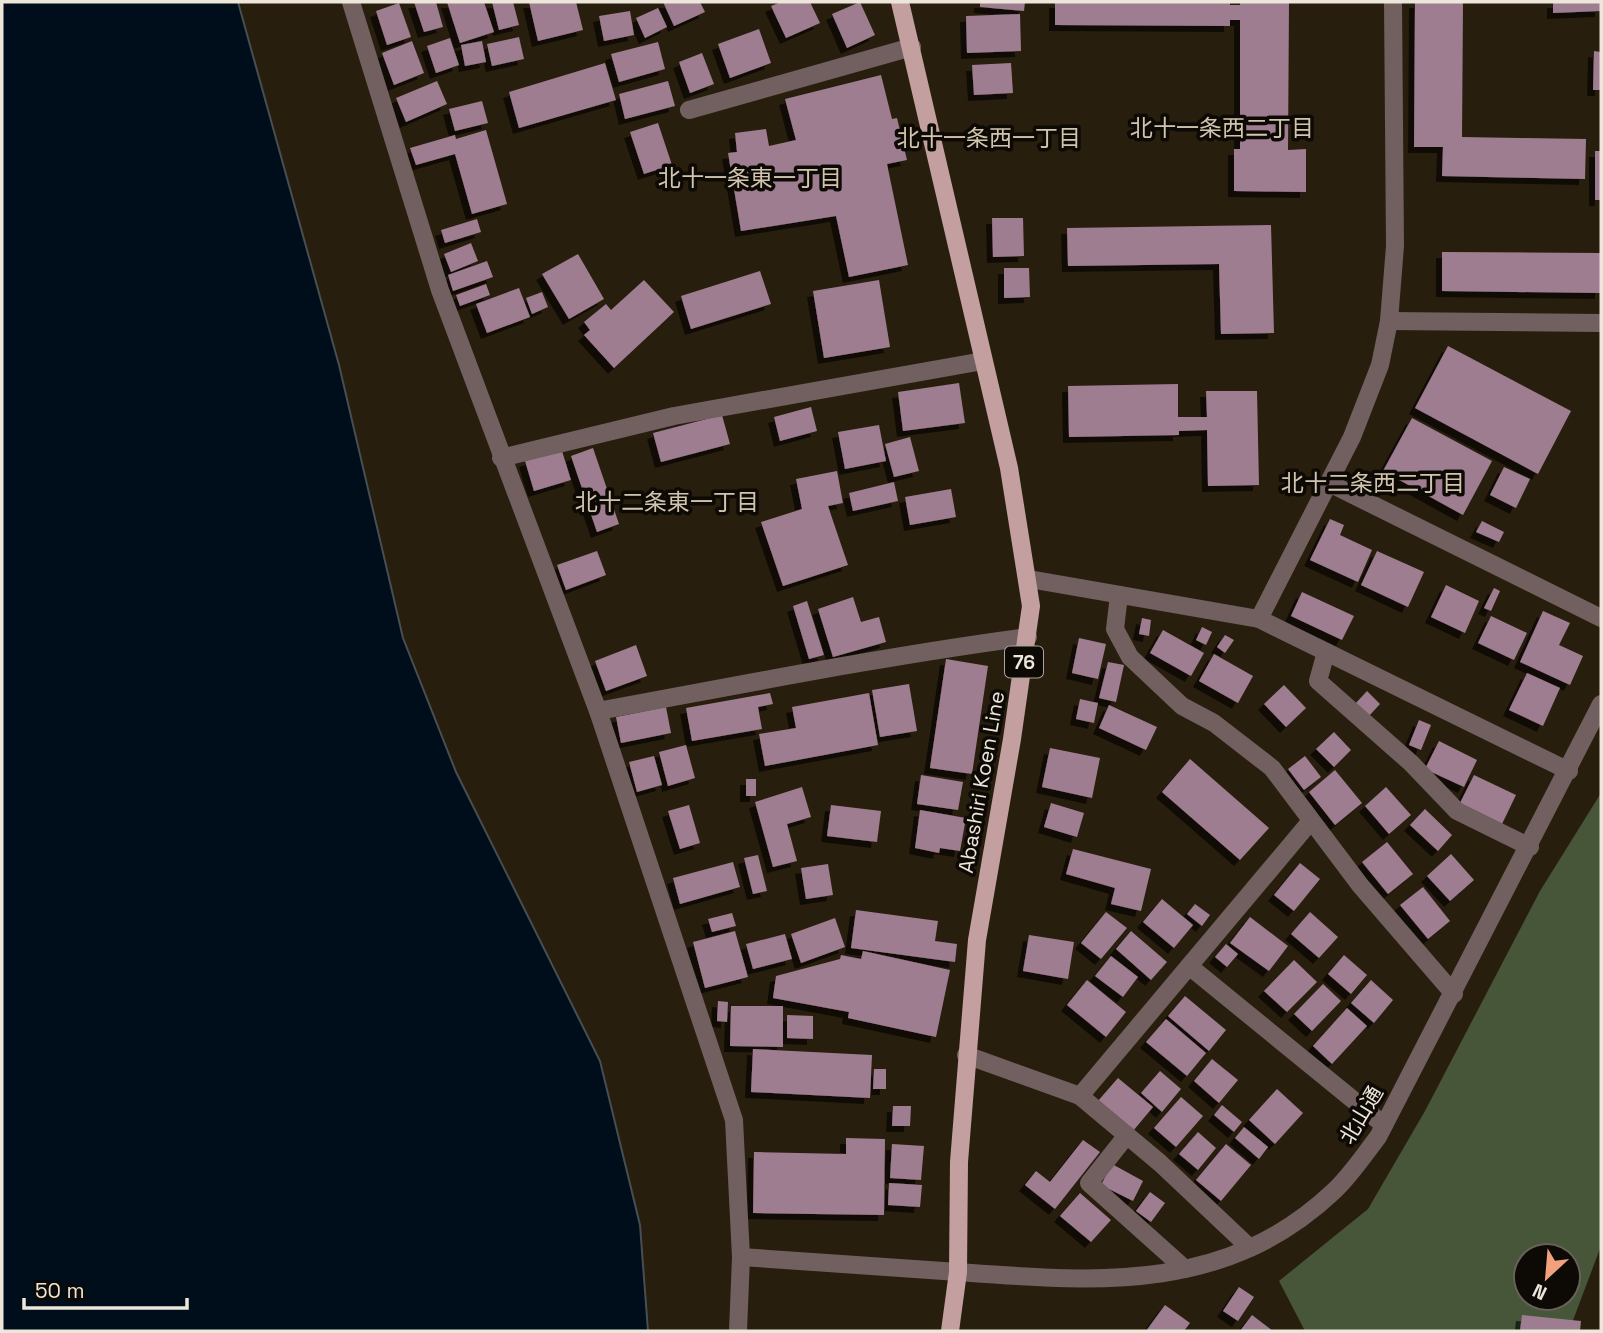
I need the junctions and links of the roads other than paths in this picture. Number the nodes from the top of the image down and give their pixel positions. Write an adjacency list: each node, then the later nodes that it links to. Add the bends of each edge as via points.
1 (351, 2): 9 (street, via 440,289)
2 (900, 2): 4 (main road, Abashiri Koen Line / 76)
3 (1392, 2): 6 (street, via 1395,246)
4 (912, 47): 5 (street); 8 (main road, Abashiri Koen Line / 76)
5 (689, 110)
6 (1389, 321): 7 (street); 10 (street, via 1372,387)
7 (1601, 323)
8 (983, 361): 9 (street, via 861,384 813,388); 11 (main road, Abashiri Koen Line / 76)
9 (501, 458): 18 (street)
10 (1329, 483): 13 (street); 14 (street)
11 (1029, 579): 12 (street); 15 (main road, Abashiri Koen Line / 76)
12 (1119, 595): 14 (street); 20 (street, via 1115,629 1130,657 1182,705 1272,768)
13 (1601, 618)
14 (1259, 619): 16 (street)
15 (1028, 637): 18 (street, via 900,654); 24 (main road, Abashiri Koen Line / 76, via 977,940)
16 (1326, 652): 19 (street); 21 (street, via 1318,681 1411,763 1457,811)
17 (1601, 704): 19 (street, 北山通)
18 (598, 711): 29 (street, via 734,1120)
19 (1569, 771): 21 (street, 北山通)
20 (1310, 822): 22 (street); 23 (street)
21 (1530, 847): 23 (street, 北山通)
22 (1189, 966): 25 (street); 26 (street)
23 (1454, 994): 26 (street, 北山通)
24 (966, 1055): 25 (street); 31 (main road, Abashiri Koen Line / 76)
25 (1080, 1096): 27 (street)
26 (1384, 1125): 28 (street, 北山通, via 1336,1189 1312,1210)
27 (1128, 1135): 28 (street); 30 (street, via 1089,1183)
28 (1250, 1248): 30 (street, 北山通)
29 (741, 1257): 31 (street, 北山通); 32 (street)
30 (1185, 1269): 31 (street, 北山通, via 1121,1280 1077,1281)
31 (958, 1272): 33 (main road, Abashiri Koen Line / 76)
32 (738, 1331)
33 (950, 1331)

